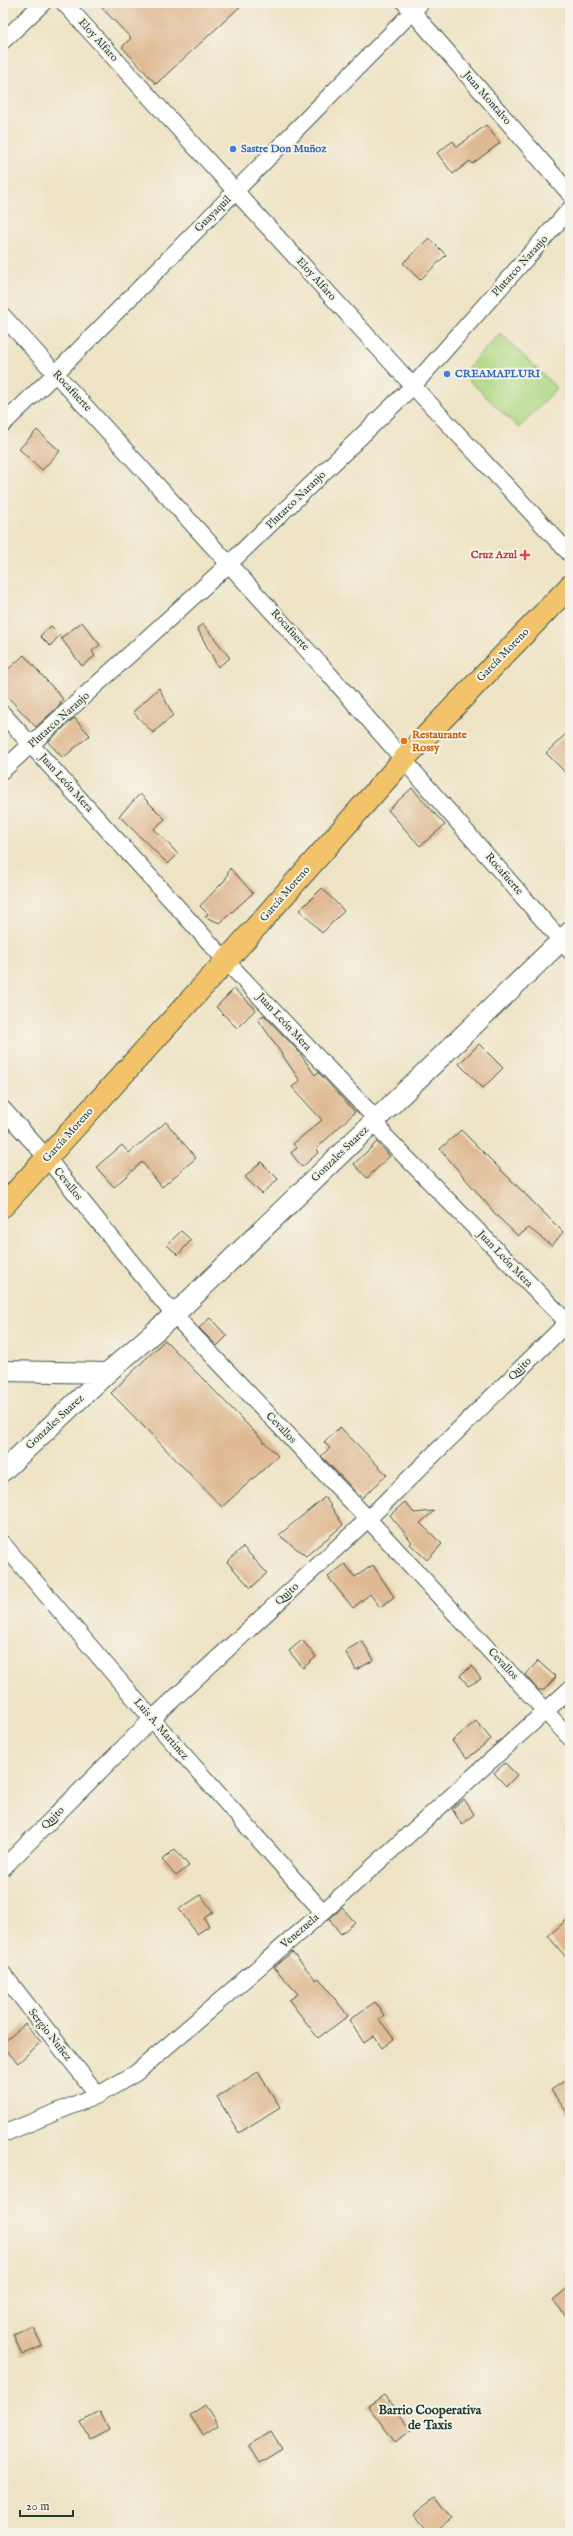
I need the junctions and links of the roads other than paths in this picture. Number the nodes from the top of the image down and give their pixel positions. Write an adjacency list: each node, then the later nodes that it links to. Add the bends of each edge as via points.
1 (43, 3): 4 (street)
2 (64, 3): 5 (street, Eloy Alfaro)
3 (413, 6): 5 (street, Guayaquil); 6 (street, Juan Montalvo)
4 (3, 41)
5 (236, 191): 9 (street, Guayaquil); 10 (street, Eloy Alfaro)
6 (570, 194)
7 (570, 210): 10 (street, Plutarco Naranjo)
8 (3, 316): 9 (street, Rocafuerte)
9 (56, 373): 11 (street, Guayaquil); 13 (street, Rocafuerte)
10 (413, 386): 12 (street, Eloy Alfaro); 13 (street, Plutarco Naranjo)
11 (3, 424)
12 (570, 554)
13 (230, 563): 16 (street, Plutarco Naranjo); 17 (street, Rocafuerte)
14 (570, 586): 17 (highway, García Moreno)
15 (3, 714): 16 (street, Juan León Mera)
16 (31, 745): 18 (street, Plutarco Naranjo); 20 (street, Juan León Mera)
17 (405, 758): 19 (street, Rocafuerte); 20 (highway, García Moreno)
18 (3, 770)
19 (567, 941): 22 (street, Gonzales Suarez)
20 (226, 961): 22 (street, Juan León Mera); 23 (highway, García Moreno)
21 (3, 1109): 23 (street, Cevallos)
22 (376, 1119): 25 (street, Gonzales Suarez); 26 (street, Juan León Mera, via 384,1135)
23 (47, 1158): 24 (highway, García Moreno); 25 (street, Cevallos)
24 (3, 1206)
25 (174, 1316): 28 (street, Gonzales Suarez); 30 (street, Cevallos)
26 (569, 1322): 30 (street, Quito)
27 (3, 1371): 28 (street)
28 (107, 1373): 29 (street, Gonzales Suarez)
29 (3, 1471)
30 (368, 1519): 33 (street, Cevallos); 34 (street, Quito)
31 (3, 1544): 34 (street, Luis A. Martinez)
32 (570, 1688): 33 (street, Venezuela)
33 (546, 1711): 35 (street, Cevallos); 37 (street, Venezuela)
34 (152, 1719): 36 (street, Quito); 37 (street, Luis A. Martinez)
35 (570, 1738)
36 (3, 1868)
37 (323, 1912): 39 (street, Venezuela, via 136,2073)
38 (3, 1974): 39 (street, Sergio Nuñez)
39 (98, 2095): 40 (street, Venezuela)
40 (3, 2134)

